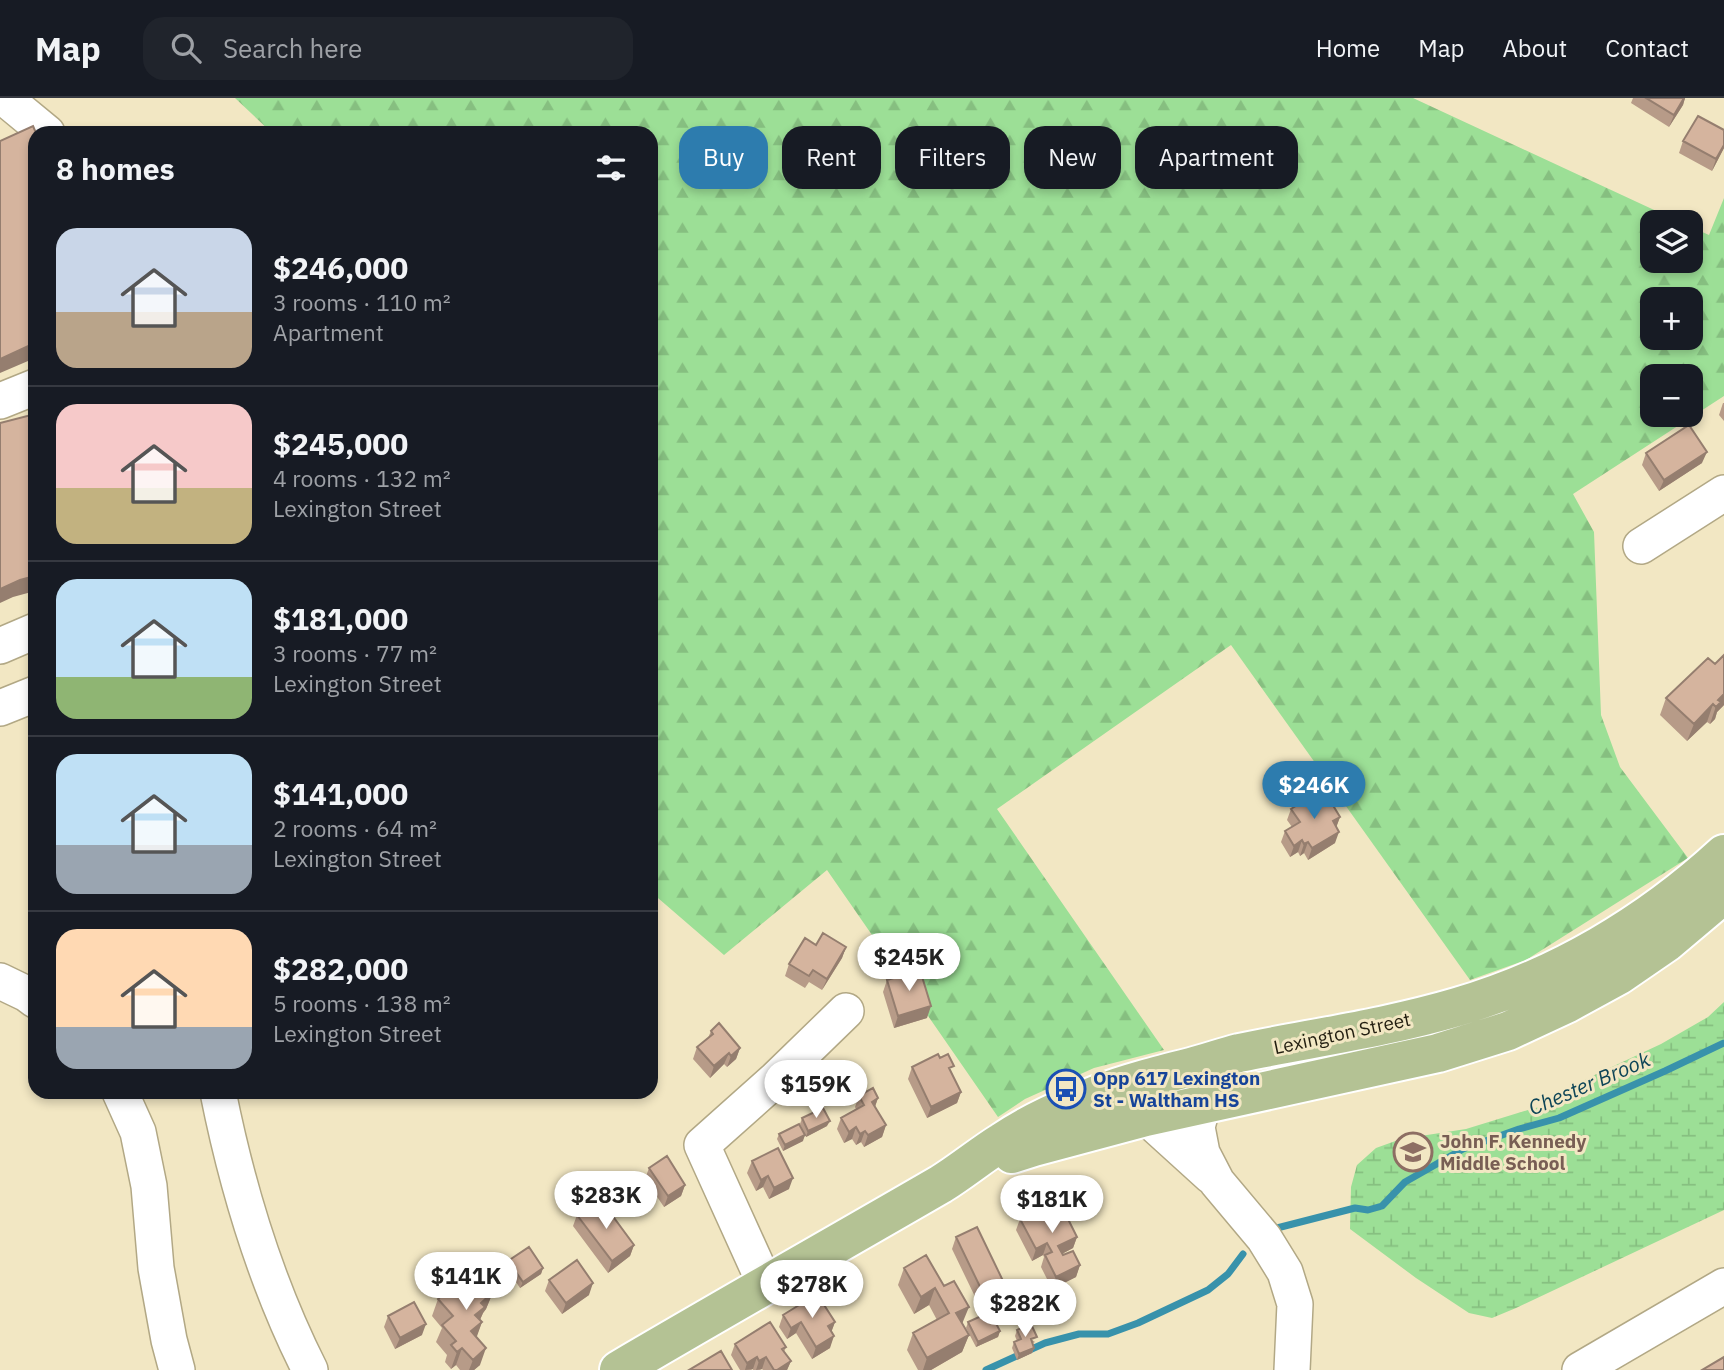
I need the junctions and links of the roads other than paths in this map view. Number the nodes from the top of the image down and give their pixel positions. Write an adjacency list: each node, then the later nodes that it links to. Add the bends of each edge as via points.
1 (5, 99): 2 (street)
2 (38, 126)
3 (28, 390): 4 (street)
4 (0, 401)
5 (1724, 493): 6 (street)
6 (1641, 546)
7 (28, 634): 8 (street)
8 (0, 646)
9 (28, 697): 10 (street)
10 (0, 708)
11 (1724, 855): 16 (main road, Lexington Street, via 1623,933 1518,985 1403,1021)
12 (1724, 894): 19 (main road, Lexington Street, via 1619,975 1508,1031 1438,1053)
13 (0, 981): 14 (street)
14 (28, 995)
15 (846, 1011): 23 (street, via 702,1145)
16 (1208, 1063): 19 (street); 21 (main road, Lexington Street, via 1154,1076 1046,1116)
17 (123, 1099): 25 (street, via 138,1132 149,1186 156,1268)
18 (219, 1099): 26 (street, via 259,1248)
19 (1203, 1104): 20 (main road, Lexington Street); 22 (street, via 1197,1128 1202,1153)
20 (1146, 1117): 21 (main road, Lexington Street, via 1034,1147); 22 (street)
21 (945, 1181): 23 (main road, Lexington Street)
22 (1217, 1182): 28 (street, via 1264,1238 1285,1272 1295,1304)
23 (765, 1284): 27 (main road, Lexington Street)
24 (1724, 1286): 29 (street)
25 (177, 1370)
26 (310, 1370)
27 (619, 1370)
28 (1292, 1370)
29 (1580, 1370)

